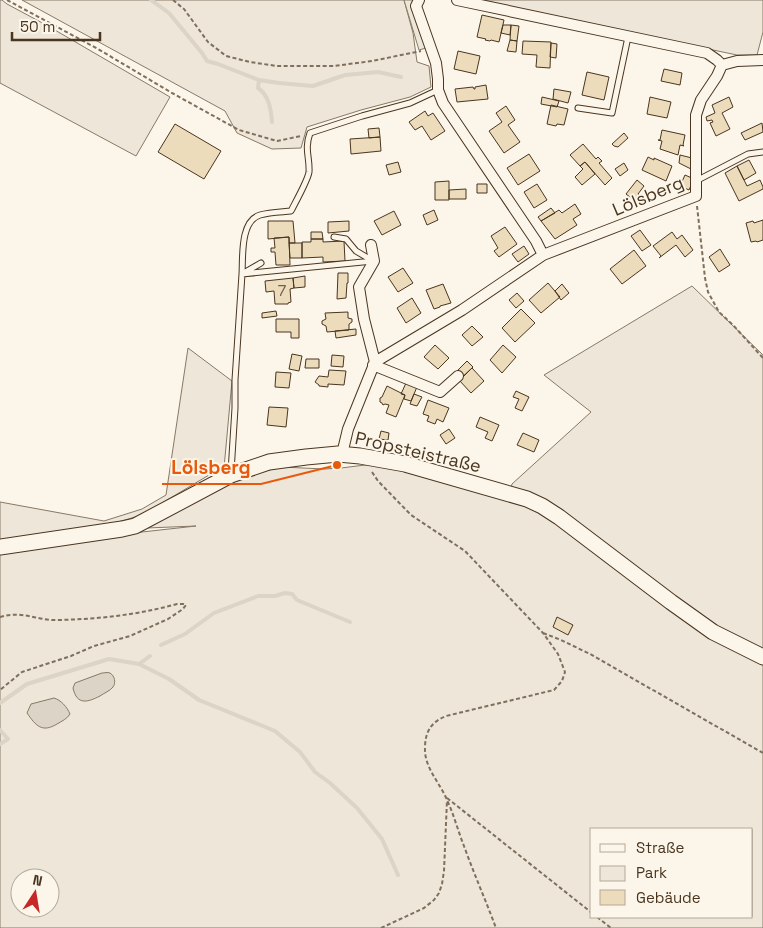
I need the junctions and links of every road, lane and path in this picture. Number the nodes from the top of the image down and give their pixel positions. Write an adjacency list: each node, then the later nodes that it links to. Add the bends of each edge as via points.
1 (7, 0): 11 (path, via 239,130 277,141)
2 (173, 0): 6 (path, via 184,9 208,42 226,56 250,62 277,66 334,66)
3 (419, 0): 6 (street, via 416,6)
4 (457, 0): 5 (street)
5 (628, 37): 8 (street, via 707,54); 10 (lane, via 612,113)
6 (431, 50): 9 (street, via 436,63)
7 (763, 60): 8 (street, via 737,60)
8 (722, 65): 13 (street, Lölsberg, via 696,115)
9 (438, 90): 11 (lane, via 410,103); 17 (street, via 443,103 536,241)
10 (578, 108)
11 (310, 134): 20 (lane, via 306,181 291,211 251,219 244,239)
12 (763, 152): 13 (lane, via 748,154)
13 (696, 182): 14 (street, Lölsberg)
14 (696, 196): 17 (street, Lölsberg); 21 (path, via 708,292 719,312)
15 (334, 237): 18 (lane, via 346,239 356,251)
16 (371, 245): 18 (street)
17 (542, 255): 22 (street, Lölsberg, via 462,310)
18 (374, 261): 20 (lane); 22 (street, via 360,287)
19 (261, 263): 20 (lane)
20 (242, 274): 26 (lane)
21 (763, 358)
22 (374, 363): 23 (street, via 440,392); 24 (street, via 348,429)
23 (458, 376)
24 (342, 454): 25 (street, Propsteistraße); 26 (street, Propsteistraße, via 269,462)
25 (360, 456): 29 (path, via 411,515 465,551); 30 (street, Propsteistraße, via 405,464 542,506 713,632)
26 (231, 475): 27 (street, Propsteistraße, via 136,526)
27 (0, 547)
28 (0, 617): 31 (path, via 27,615 55,620 123,616 177,604 186,605 168,619 130,636 22,672)
29 (543, 633): 32 (path, via 590,654); 33 (path, via 558,654 565,672 554,690 439,718 427,731 424,748 427,763)
30 (763, 658)
31 (0, 690)
32 (763, 753)
33 (447, 798): 34 (path); 36 (path, via 444,871 439,893 424,908); 37 (path)
34 (590, 911)
35 (598, 918): 38 (path)
36 (381, 928)
37 (496, 928)
38 (611, 928)

